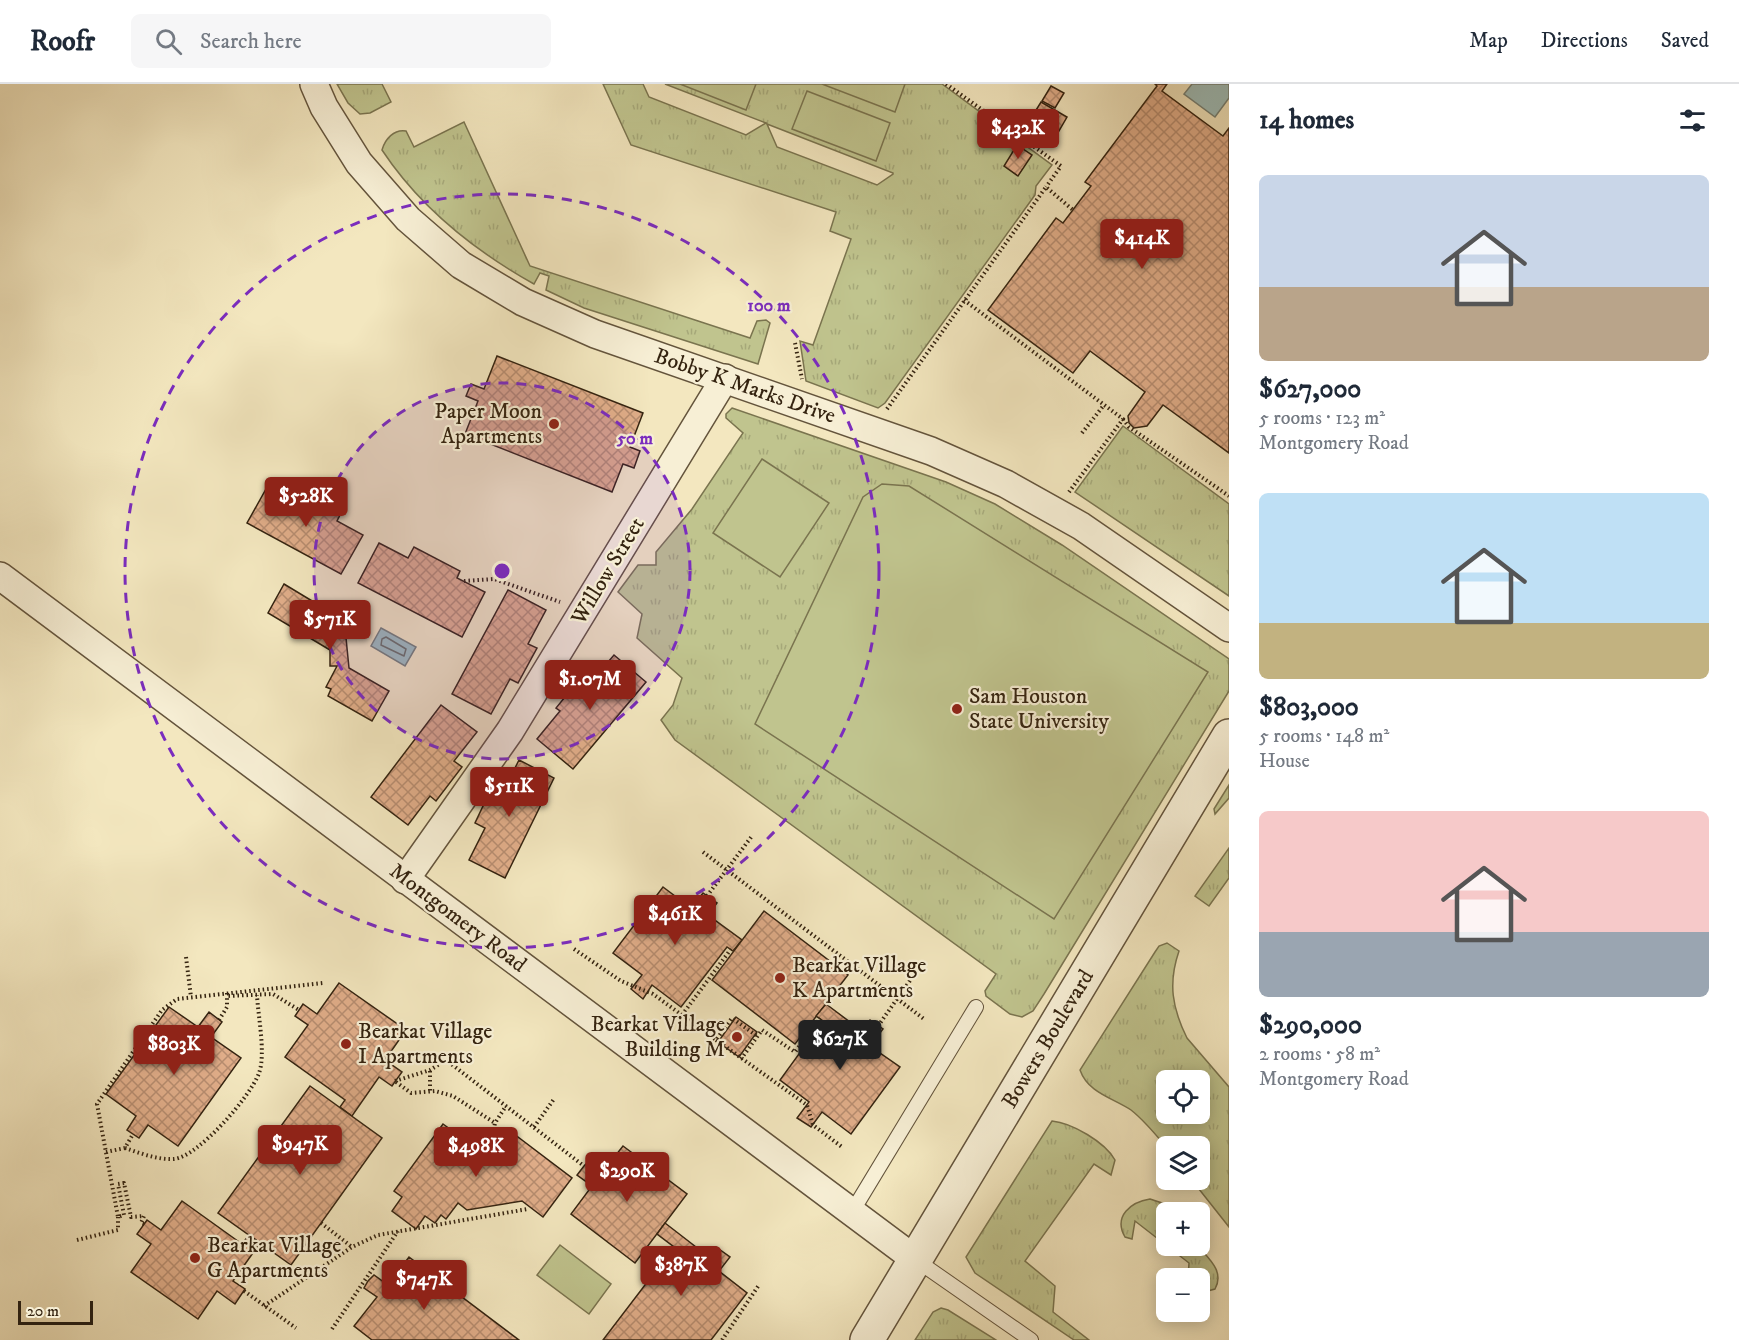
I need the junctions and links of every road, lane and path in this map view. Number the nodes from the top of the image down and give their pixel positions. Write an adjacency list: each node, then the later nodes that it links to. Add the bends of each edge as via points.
1 (314, 84): 7 (street, Bobby K Marks Drive, via 359,163 408,219 461,265 523,302 595,334)
2 (946, 84): 3 (path, via 1061,166)
3 (1046, 188): 4 (path); 5 (path)
4 (1073, 210)
5 (964, 300): 9 (path); 10 (path)
6 (795, 343): 8 (path)
7 (725, 378): 17 (street, Willow Street); 18 (street, Bobby K Marks Drive, via 931,451 1006,484 1081,526)
8 (802, 383)
9 (1104, 405): 11 (path); 12 (path)
10 (886, 412)
11 (1123, 419): 13 (path); 14 (path, via 1128,427)
12 (1082, 433)
13 (1067, 495)
14 (1229, 496)
15 (0, 576): 23 (street, Montgomery Road)
16 (464, 581): 17 (path, via 494,579)
17 (583, 612): 23 (street, Willow Street, via 510,731)
18 (1229, 627)
19 (1229, 736): 66 (street, Bowers Boulevard)
20 (752, 836): 22 (path)
21 (704, 852): 22 (path)
22 (726, 870): 24 (path); 33 (path)
23 (405, 880): 58 (street, Montgomery Road)
24 (707, 896)
25 (574, 949): 36 (path)
26 (731, 950): 36 (path)
27 (186, 957): 32 (path)
28 (921, 965): 33 (path)
29 (323, 983): 30 (path)
30 (227, 995): 31 (path); 32 (path); 39 (path, via 227,1007)
31 (257, 995): 35 (path, via 273,994); 53 (path, via 259,1074 239,1103 189,1155 174,1159 152,1157)
32 (191, 998): 54 (path, via 177,999 162,1010 96,1104)
33 (897, 999): 38 (path); 40 (path)
34 (976, 1007): 58 (lane)
35 (298, 1010)
36 (682, 1016): 42 (path)
37 (820, 1018): 41 (path, via 795,1052 762,1030)
38 (924, 1019)
39 (219, 1020)
40 (878, 1026)
41 (757, 1036): 42 (path, via 732,1018); 43 (path)
42 (716, 1040): 43 (path)
43 (741, 1059): 52 (path, via 807,1105 813,1125)
44 (430, 1071): 45 (path); 45 (path, via 395,1081 411,1093); 47 (path, via 446,1060)
45 (430, 1091): 48 (path, via 468,1104)
46 (554, 1099): 49 (path)
47 (506, 1106): 48 (path); 49 (path)
48 (495, 1123): 51 (path)
49 (534, 1127): 55 (path)
50 (133, 1134): 53 (path)
51 (491, 1143)
52 (842, 1147)
53 (124, 1148): 54 (path)
54 (106, 1152): 60 (path)
55 (584, 1166)
56 (495, 1206): 59 (path)
57 (528, 1209): 59 (path)
58 (852, 1212): 66 (street, Montgomery Road)
59 (496, 1214): 63 (path)
60 (118, 1217): 62 (path, via 124,1215 118,1184 124,1183 131,1217 144,1216); 64 (path, via 118,1230)
61 (321, 1223): 65 (path)
62 (144, 1224)
63 (398, 1230): 65 (path); 71 (path)
64 (77, 1240)
65 (352, 1247): 69 (path)
66 (916, 1260): 73 (street, Bowers Boulevard); 74 (lane)
67 (759, 1285): 72 (path)
68 (244, 1291): 69 (path)
69 (264, 1306): 70 (path)
70 (296, 1328)
71 (332, 1329)
72 (722, 1340)
73 (867, 1340)
74 (1031, 1340)

